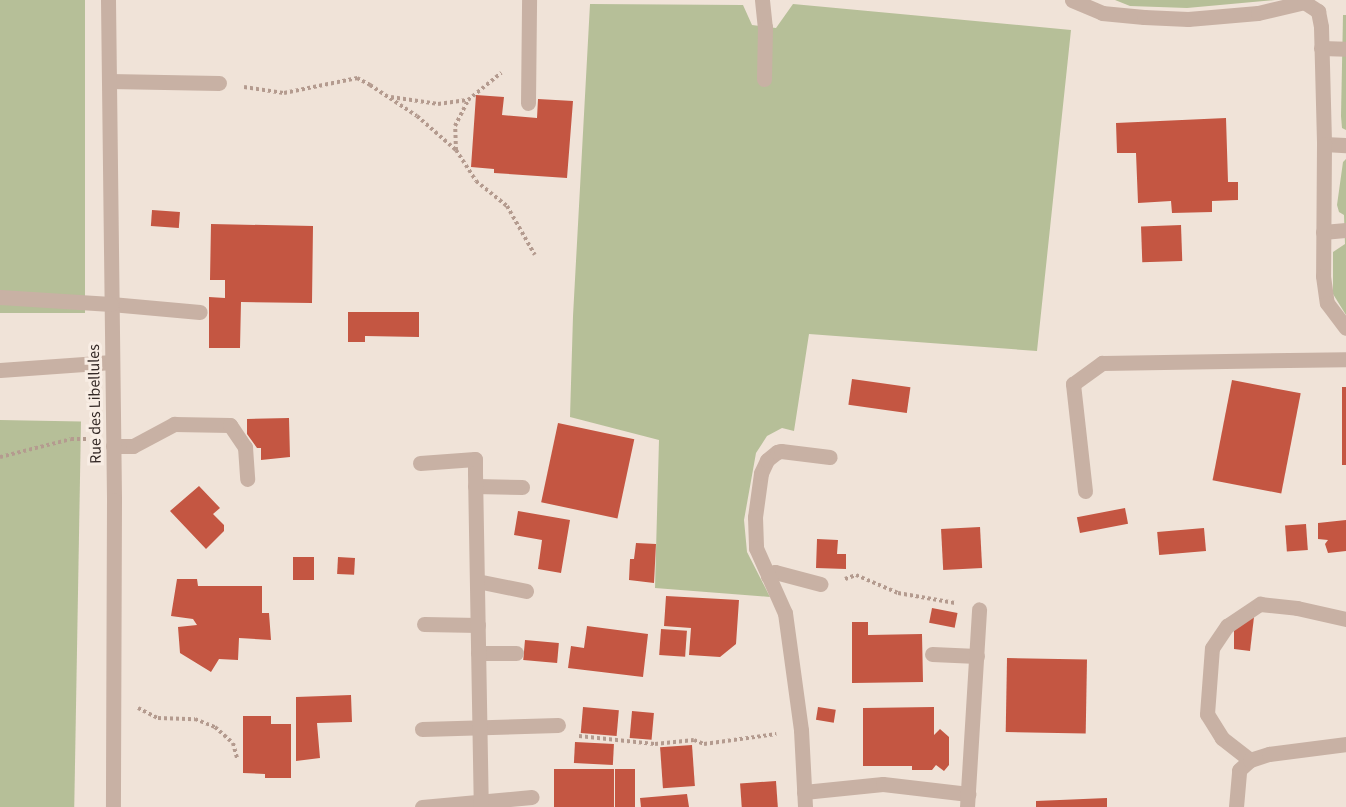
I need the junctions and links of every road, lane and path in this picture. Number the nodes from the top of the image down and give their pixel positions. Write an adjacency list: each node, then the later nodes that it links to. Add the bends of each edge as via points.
1 (108, 0): 9 (street, Rue des Libellules)
2 (529, 0): 7 (street)
3 (762, 0): 8 (street)
4 (1072, 0): 5 (street, via 1102,13 1188,19 1258,13 1304,2 1318,11)
5 (1321, 48): 6 (street); 14 (street)
6 (1346, 49)
7 (528, 58): 12 (path, via 485,84); 13 (street)
8 (764, 79)
9 (109, 81): 10 (street); 21 (street, Rue des Libellules)
10 (219, 83): 11 (path, via 284,93 357,78)
11 (388, 96): 12 (path, via 438,104); 16 (path)
12 (468, 100): 16 (path, via 455,126)
13 (528, 103)
14 (1324, 144): 15 (street); 18 (street)
15 (1346, 145)
16 (456, 150): 19 (path, via 476,181 507,206)
17 (1346, 230): 18 (street)
18 (1323, 232): 23 (street, via 1327,303)
19 (535, 255)
20 (0, 297): 21 (street)
21 (111, 304): 22 (street); 25 (street, Rue des Libellules)
22 (200, 312)
23 (1346, 328)
24 (1346, 359): 34 (street, via 1102,363 1073,384)
25 (112, 362): 26 (street); 27 (street, Rue des Libellules)
26 (0, 370)
27 (113, 446): 29 (path, via 81,438); 31 (street, via 133,446 174,424 230,424 245,447); 47 (street, Rue des Libellules)
28 (830, 457): 35 (street, via 781,451 767,460 761,473 755,517 756,548)
29 (0, 458)
30 (420, 463): 32 (street, via 475,459)
31 (247, 479)
32 (475, 480): 33 (street); 36 (street)
33 (522, 487)
34 (1085, 491)
35 (768, 576): 37 (street, via 775,572); 51 (street, via 785,613)
36 (477, 581): 38 (street); 42 (street)
37 (820, 584): 39 (path, via 856,575 898,593)
38 (526, 591)
39 (979, 609): 46 (street)
40 (1346, 619): 54 (street, via 1260,604 1227,626 1212,648 1207,714 1222,738)
41 (424, 624): 42 (street)
42 (478, 625): 43 (street)
43 (478, 653): 44 (street); 49 (street)
44 (516, 653)
45 (932, 654): 46 (street)
46 (977, 656): 57 (street)
47 (113, 710): 53 (path, via 133,707 166,720 203,721 234,743); 59 (street, Rue des Libellules)
48 (558, 725): 49 (street); 51 (path, via 573,736 656,744 694,740 704,744)
49 (479, 728): 50 (street); 58 (street)
50 (422, 729)
51 (801, 730): 56 (street)
52 (1346, 744): 54 (street)
53 (237, 758)
54 (1250, 760): 61 (street, via 1239,770)
55 (532, 797): 58 (street)
56 (805, 799): 57 (street, via 883,784)
57 (968, 801)
58 (481, 804): 60 (street)
59 (113, 807)
60 (422, 807)
61 (1236, 807)

